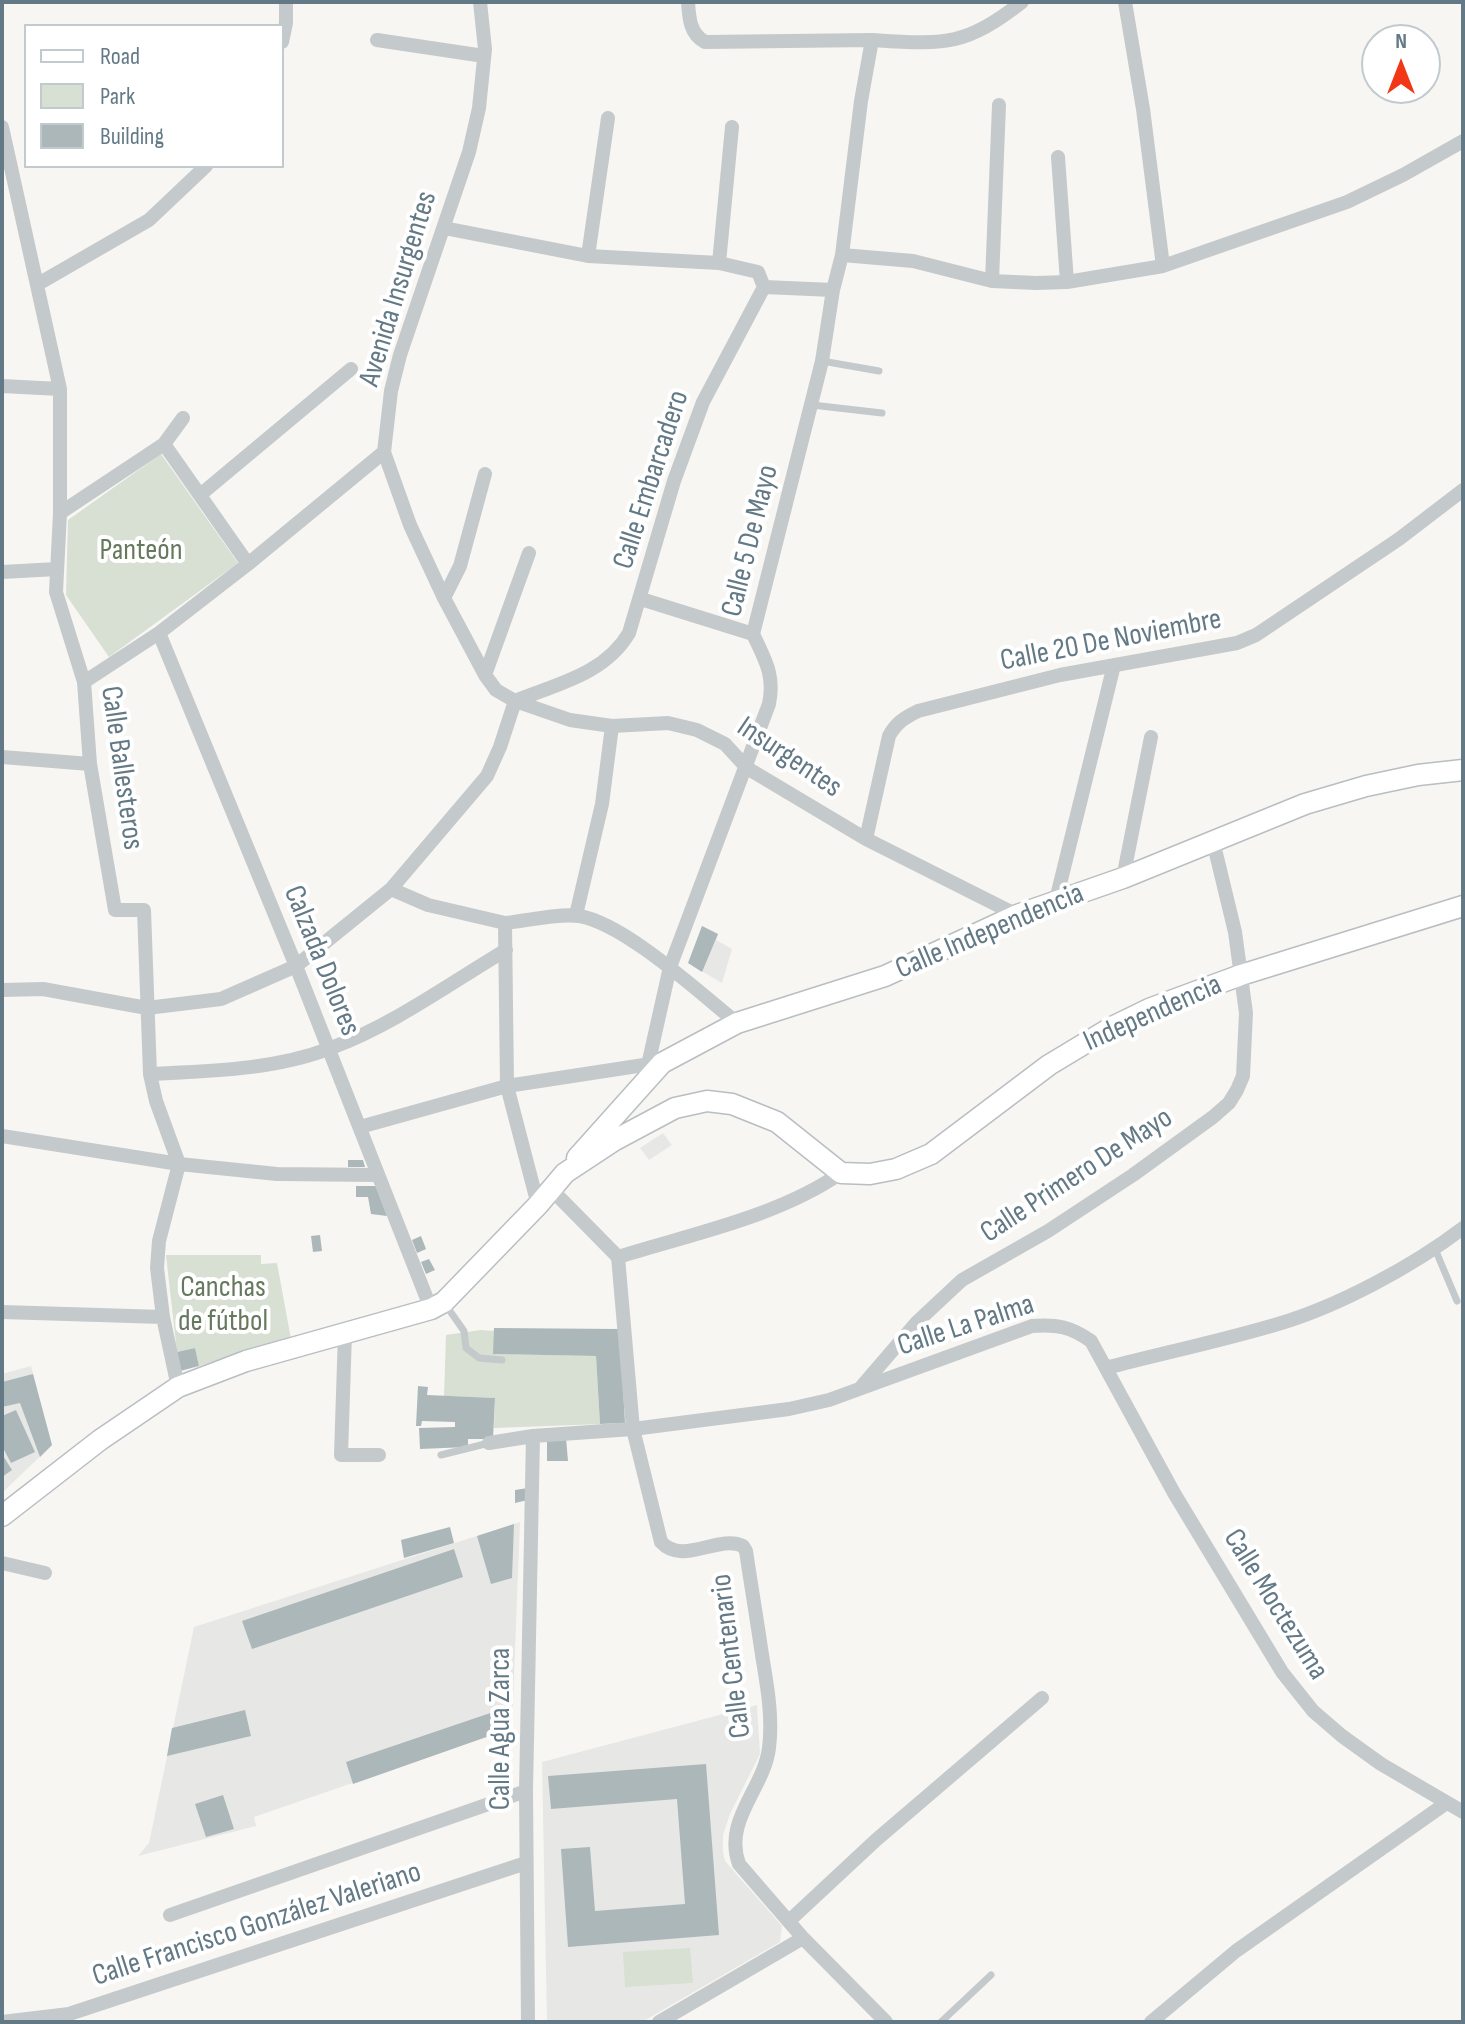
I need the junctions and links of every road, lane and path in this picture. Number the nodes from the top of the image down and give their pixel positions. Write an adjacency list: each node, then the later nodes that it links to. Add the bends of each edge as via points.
1 (286, 2): 6 (street)
2 (480, 2): 9 (street, Avenida Insurgentes)
3 (688, 2): 8 (street, via 692,28 705,42)
4 (1022, 2): 8 (street, via 965,38 939,44)
5 (1125, 2): 21 (street)
6 (284, 32)
7 (377, 40): 9 (street)
8 (872, 40): 18 (street, Calle 5 De Mayo)
9 (484, 56): 17 (street, Avenida Insurgentes, via 469,152)
10 (999, 105): 22 (street)
11 (608, 118): 19 (street)
12 (2, 127): 24 (street, Calle Ballesteros)
13 (732, 127): 20 (street)
14 (1463, 141): 21 (street, via 1347,202)
15 (1058, 157): 23 (street)
16 (204, 168): 24 (street, via 149,220)
17 (444, 228): 19 (street); 36 (street, Avenida Insurgentes, via 400,355)
18 (842, 255): 22 (street, via 913,261); 26 (street, Calle 5 De Mayo)
19 (588, 256): 20 (street)
20 (719, 263): 25 (street, via 758,272)
21 (1163, 266): 23 (street)
22 (992, 281): 23 (street)
23 (1067, 282)
24 (38, 284): 31 (street, Calle Ballesteros)
25 (764, 287): 26 (street); 46 (street, Calle Embarcadero, via 703,402)
26 (833, 290): 27 (street, Calle 5 De Mayo)
27 (822, 361): 29 (lane); 32 (street, Calle 5 De Mayo)
28 (351, 369): 39 (street)
29 (879, 371)
30 (2, 386): 31 (street)
31 (60, 389): 40 (street, Calle Ballesteros)
32 (812, 405): 33 (lane); 48 (street, Calle 5 De Mayo)
33 (882, 413)
34 (183, 418): 35 (street)
35 (164, 444): 39 (street); 40 (street)
36 (384, 452): 42 (street); 45 (street, Avenida Insurgentes)
37 (485, 474): 45 (street, via 460,566)
38 (1463, 490): 49 (street, Calle 20 De Noviembre, via 1256,635 1218,649)
39 (200, 495): 42 (street)
40 (60, 513): 43 (street, Calle Ballesteros)
41 (529, 553): 50 (street)
42 (248, 564): 47 (street)
43 (57, 569): 44 (street); 51 (street, Calle Ballesteros, via 56,592)
44 (2, 572)
45 (444, 598): 50 (street, Avenida Insurgentes)
46 (641, 599): 48 (street); 52 (street, Calle Embarcadero, via 629,633 608,660)
47 (159, 633): 51 (street); 69 (street, Calzada Dolores)
48 (753, 634): 57 (street, Calle 5 De Mayo, via 773,685)
49 (1114, 665): 59 (street, Calle 20 De Noviembre, via 1041,679 903,719 889,736); 63 (street)
50 (485, 675): 52 (street, Avenida Insurgentes, via 496,690)
51 (84, 682): 56 (street, Calle Ballesteros)
52 (515, 701): 53 (street, Insurgentes, via 578,722); 62 (street, via 487,776)
53 (612, 726): 57 (street, Insurgentes, via 668,723 697,730 725,744); 65 (street, via 602,804)
54 (1151, 737): 61 (street)
55 (2, 757): 56 (street)
56 (90, 764): 73 (street, Calle Ballesteros, via 115,910 144,910)
57 (747, 768): 59 (street, Insurgentes); 70 (street, Calle 5 De Mayo)
58 (1463, 770): 60 (street, Calle Independencia, via 1366,786)
59 (866, 839): 66 (street, Insurgentes)
60 (1213, 841): 61 (street, Calle Independencia); 71 (street, Calle Primero De Mayo)
61 (1123, 878): 63 (street, Calle Independencia)
62 (391, 889): 67 (street, via 428,905); 69 (street)
63 (1056, 900): 66 (street, Calle Independencia)
64 (1463, 906): 71 (street, Independencia)
65 (576, 915): 67 (street); 70 (street, via 598,921)
66 (1017, 915): 74 (street, Calle Independencia, via 885,976)
67 (505, 923): 68 (street)
68 (506, 950): 75 (street, via 368,1033); 78 (street)
69 (296, 966): 73 (street, via 221,999); 75 (street, Calzada Dolores)
70 (670, 967): 74 (street); 76 (street, Calle 5 De Mayo)
71 (1241, 975): 83 (street, Independencia, via 1112,1027 1039,1072 931,1154 896,1169); 96 (street, Calle Primero De Mayo, via 1245,1056 1243,1076 1229,1103 1060,1223 962,1280)
72 (2, 990): 73 (street, via 43,989)
73 (147, 1008): 77 (street, Calle Ballesteros)
74 (737, 1023): 76 (street, Calle Independencia)
75 (328, 1049): 77 (street, via 269,1064); 79 (street, Calzada Dolores)
76 (655, 1064): 78 (street); 82 (street, Calle Independencia)
77 (150, 1074): 81 (street, Calle Ballesteros)
78 (507, 1086): 79 (street); 85 (street)
79 (360, 1127): 84 (street, Calzada Dolores)
80 (2, 1136): 81 (street)
81 (179, 1164): 84 (street, via 277,1174); 92 (street, via 159,1241)
82 (565, 1173): 83 (street, Calle Independencia, via 648,1121 707,1101 732,1104 777,1122); 85 (street, Calle Independencia)
83 (841, 1173): 88 (street, via 779,1206)
84 (377, 1175): 90 (street, Calzada Dolores)
85 (545, 1198): 88 (street); 90 (street, Calle Independencia)
86 (1463, 1228): 87 (street)
87 (1435, 1249): 89 (lane); 95 (street, via 1340,1300 1281,1323)
88 (618, 1257): 98 (street)
89 (1457, 1301)
90 (438, 1306): 93 (street); 94 (lane, via 464,1331 466,1348 479,1358)
91 (2, 1312): 92 (street)
92 (163, 1317): 97 (street)
93 (345, 1333): 97 (street); 101 (street, via 341,1455)
94 (502, 1360)
95 (1106, 1368): 96 (street, Calle La Palma, via 1091,1341 1071,1327 1051,1324 1032,1326); 108 (street, Calle Moctezuma, via 1282,1672 1313,1711 1342,1736)
96 (862, 1386): 98 (street, Calle La Palma, via 789,1409)
97 (178, 1387): 103 (street)
98 (633, 1429): 99 (street, Calle La Palma); 112 (street, Calle Centenario, via 661,1542 673,1550 733,1543 746,1551 770,1743 739,1820 735,1851 739,1864)
99 (533, 1436): 100 (street, Calle La Palma); 107 (street, Calle Agua Zarca)
100 (489, 1443): 102 (lane)
101 (379, 1455)
102 (441, 1455)
103 (2, 1516)
104 (2, 1563): 105 (street)
105 (45, 1573)
106 (1042, 1698): 112 (street)
107 (526, 1791): 110 (street, Calle Agua Zarca); 111 (street)
108 (1445, 1804): 109 (street, Calle Moctezuma); 120 (street, via 1236,1951)
109 (1463, 1812)
110 (526, 1863): 115 (street, Calle Francisco González Valeriano, via 69,2014); 116 (street, Calle Agua Zarca)
111 (170, 1915)
112 (789, 1921): 113 (street, Calle Centenario)
113 (803, 1938): 117 (street); 118 (street, Calle Centenario)
114 (991, 1975): 119 (lane)
115 (2, 2022)
116 (528, 2022)
117 (659, 2022)
118 (886, 2022)
119 (941, 2022)
120 (1151, 2022)

